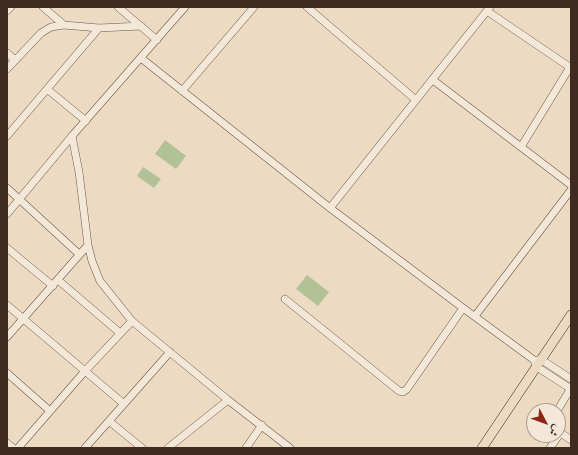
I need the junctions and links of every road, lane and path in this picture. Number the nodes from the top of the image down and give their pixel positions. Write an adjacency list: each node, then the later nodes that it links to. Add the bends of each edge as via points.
1 (11, 7): 8 (street)
2 (43, 7): 9 (street)
3 (118, 7): 10 (street)
4 (185, 7): 12 (street)
5 (254, 7): 20 (street)
6 (307, 7): 21 (street)
7 (488, 9): 16 (street); 18 (street)
8 (7, 11)
9 (64, 25): 11 (street); 15 (street, via 46,29)
10 (141, 26): 11 (street); 12 (street)
11 (100, 28): 19 (street)
12 (157, 40): 14 (street)
13 (7, 53): 15 (street)
14 (141, 58): 20 (street); 22 (street)
15 (15, 60): 17 (street)
16 (570, 67): 25 (street)
17 (7, 69)
18 (433, 80): 21 (street); 25 (street)
19 (47, 89): 22 (street); 23 (street)
20 (182, 90): 30 (street)
21 (416, 100): 30 (street)
22 (86, 120): 24 (street)
23 (7, 136)
24 (72, 136): 29 (street); 32 (street)
25 (521, 147): 26 (street)
26 (571, 185)
27 (7, 188): 29 (street)
28 (571, 190): 41 (street)
29 (20, 200): 31 (street); 34 (street)
30 (330, 208): 39 (street)
31 (7, 214)
32 (88, 245): 34 (street); 43 (street, via 100,281)
33 (7, 248): 36 (street)
34 (79, 254): 35 (street)
35 (58, 280): 36 (street); 44 (street)
36 (52, 286): 42 (street)
37 (285, 299): 39 (street, via 402,392 407,389)
38 (7, 305): 42 (street)
39 (463, 308): 41 (street)
40 (571, 315): 47 (main road)
41 (474, 316): 47 (street)
42 (23, 319): 45 (street); 48 (street)
43 (132, 321): 44 (street); 46 (street)
44 (120, 333): 48 (street)
45 (7, 337)
46 (170, 352): 52 (street); 54 (street)
47 (538, 362): 50 (street); 51 (street); 66 (main road)
48 (85, 372): 54 (street); 55 (street)
49 (7, 373): 55 (street)
50 (571, 379)
51 (571, 389): 53 (street)
52 (228, 400): 57 (street); 63 (street)
53 (562, 403)
54 (124, 404): 56 (street)
55 (50, 411): 60 (street)
56 (109, 420): 61 (street); 62 (street)
57 (262, 425): 64 (street); 65 (street)
58 (7, 443): 59 (street)
59 (13, 448)
60 (18, 448)
61 (85, 448)
62 (142, 448)
63 (168, 448)
64 (246, 448)
65 (290, 448)
66 (482, 448)

